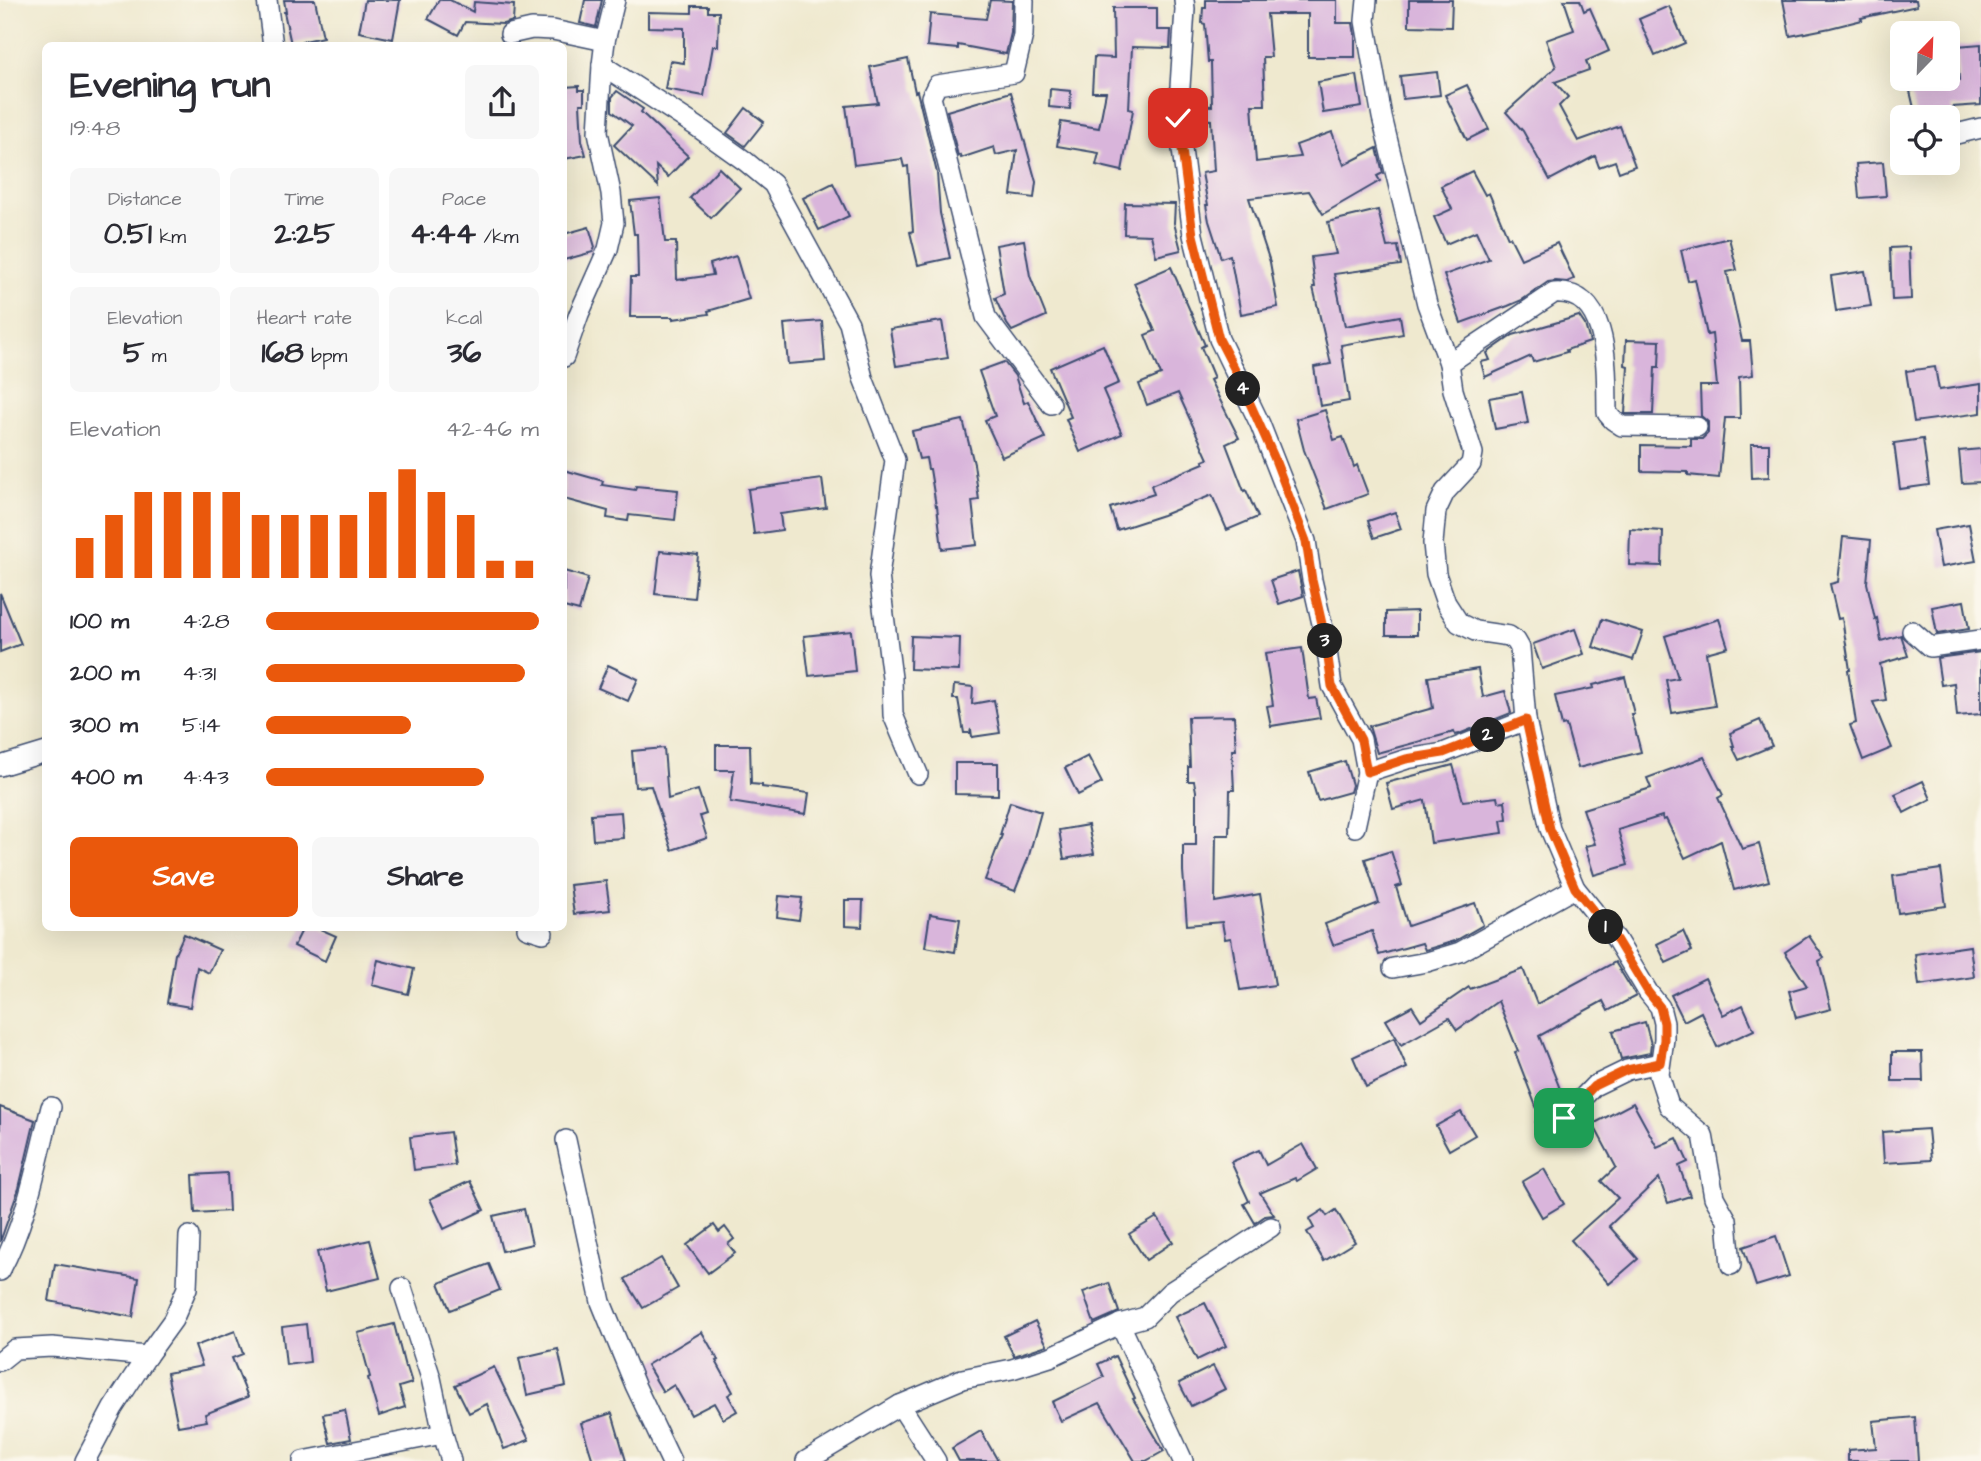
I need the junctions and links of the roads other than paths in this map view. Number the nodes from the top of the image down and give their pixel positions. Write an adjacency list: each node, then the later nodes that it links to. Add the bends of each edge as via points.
1 (267, 0): 8 (street)
2 (615, 0): 7 (street)
3 (1024, 0): 14 (street, via 1023,35 1014,73 937,85 931,97 986,317)
4 (1184, 0): 21 (street, via 1178,118 1193,235 1219,339 1269,446 1306,541 1332,686 1361,740)
5 (1367, 0): 13 (street, via 1365,21 1381,117 1427,304)
6 (510, 34): 7 (street, via 553,30)
7 (605, 41): 9 (street)
8 (272, 42)
9 (602, 65): 12 (street, via 598,132 614,223 608,249); 22 (street, via 774,184 849,323 863,378 895,460 879,576 893,715)
10 (1981, 128): 11 (street)
11 (1960, 133)
12 (567, 348)
13 (1449, 363): 15 (street, via 1554,293 1566,292 1580,298 1595,317 1604,342 1608,413 1613,421 1622,426); 18 (street, via 1473,453 1471,464 1445,492 1436,511 1436,574 1459,623 1516,641)
14 (1051, 404)
15 (1697, 427)
16 (1912, 631): 17 (street, via 1930,647)
17 (1981, 640)
18 (1526, 720): 21 (street, via 1443,753); 24 (street, via 1550,829)
19 (42, 753): 20 (street)
20 (0, 766)
21 (1367, 772): 23 (street)
22 (918, 774)
23 (1355, 827)
24 (1575, 888): 25 (street, via 1460,952); 26 (street, via 1616,939 1660,1007 1664,1023)
25 (1393, 968)
26 (1660, 1063): 28 (street, via 1627,1070 1594,1086 1564,1118); 32 (street, via 1669,1106 1703,1135 1714,1197 1727,1220)
27 (51, 1107): 33 (street, via 23,1216)
28 (1545, 1125)
29 (566, 1140): 44 (street, via 601,1302)
30 (1271, 1227): 35 (street, via 1170,1293 1145,1317)
31 (189, 1236): 36 (street, via 187,1288 173,1320)
32 (1731, 1265)
33 (0, 1271)
34 (402, 1288): 39 (street, via 431,1378)
35 (1120, 1324): 38 (street, via 1050,1356 962,1379); 40 (street)
36 (147, 1356): 37 (street, via 51,1347 15,1349); 41 (street)
37 (0, 1360)
38 (900, 1405): 45 (street); 46 (street)
39 (443, 1434): 42 (street); 43 (street)
40 (1178, 1459)
41 (85, 1461)
42 (303, 1461)
43 (452, 1461)
44 (671, 1461)
45 (806, 1461)
46 (936, 1461)

